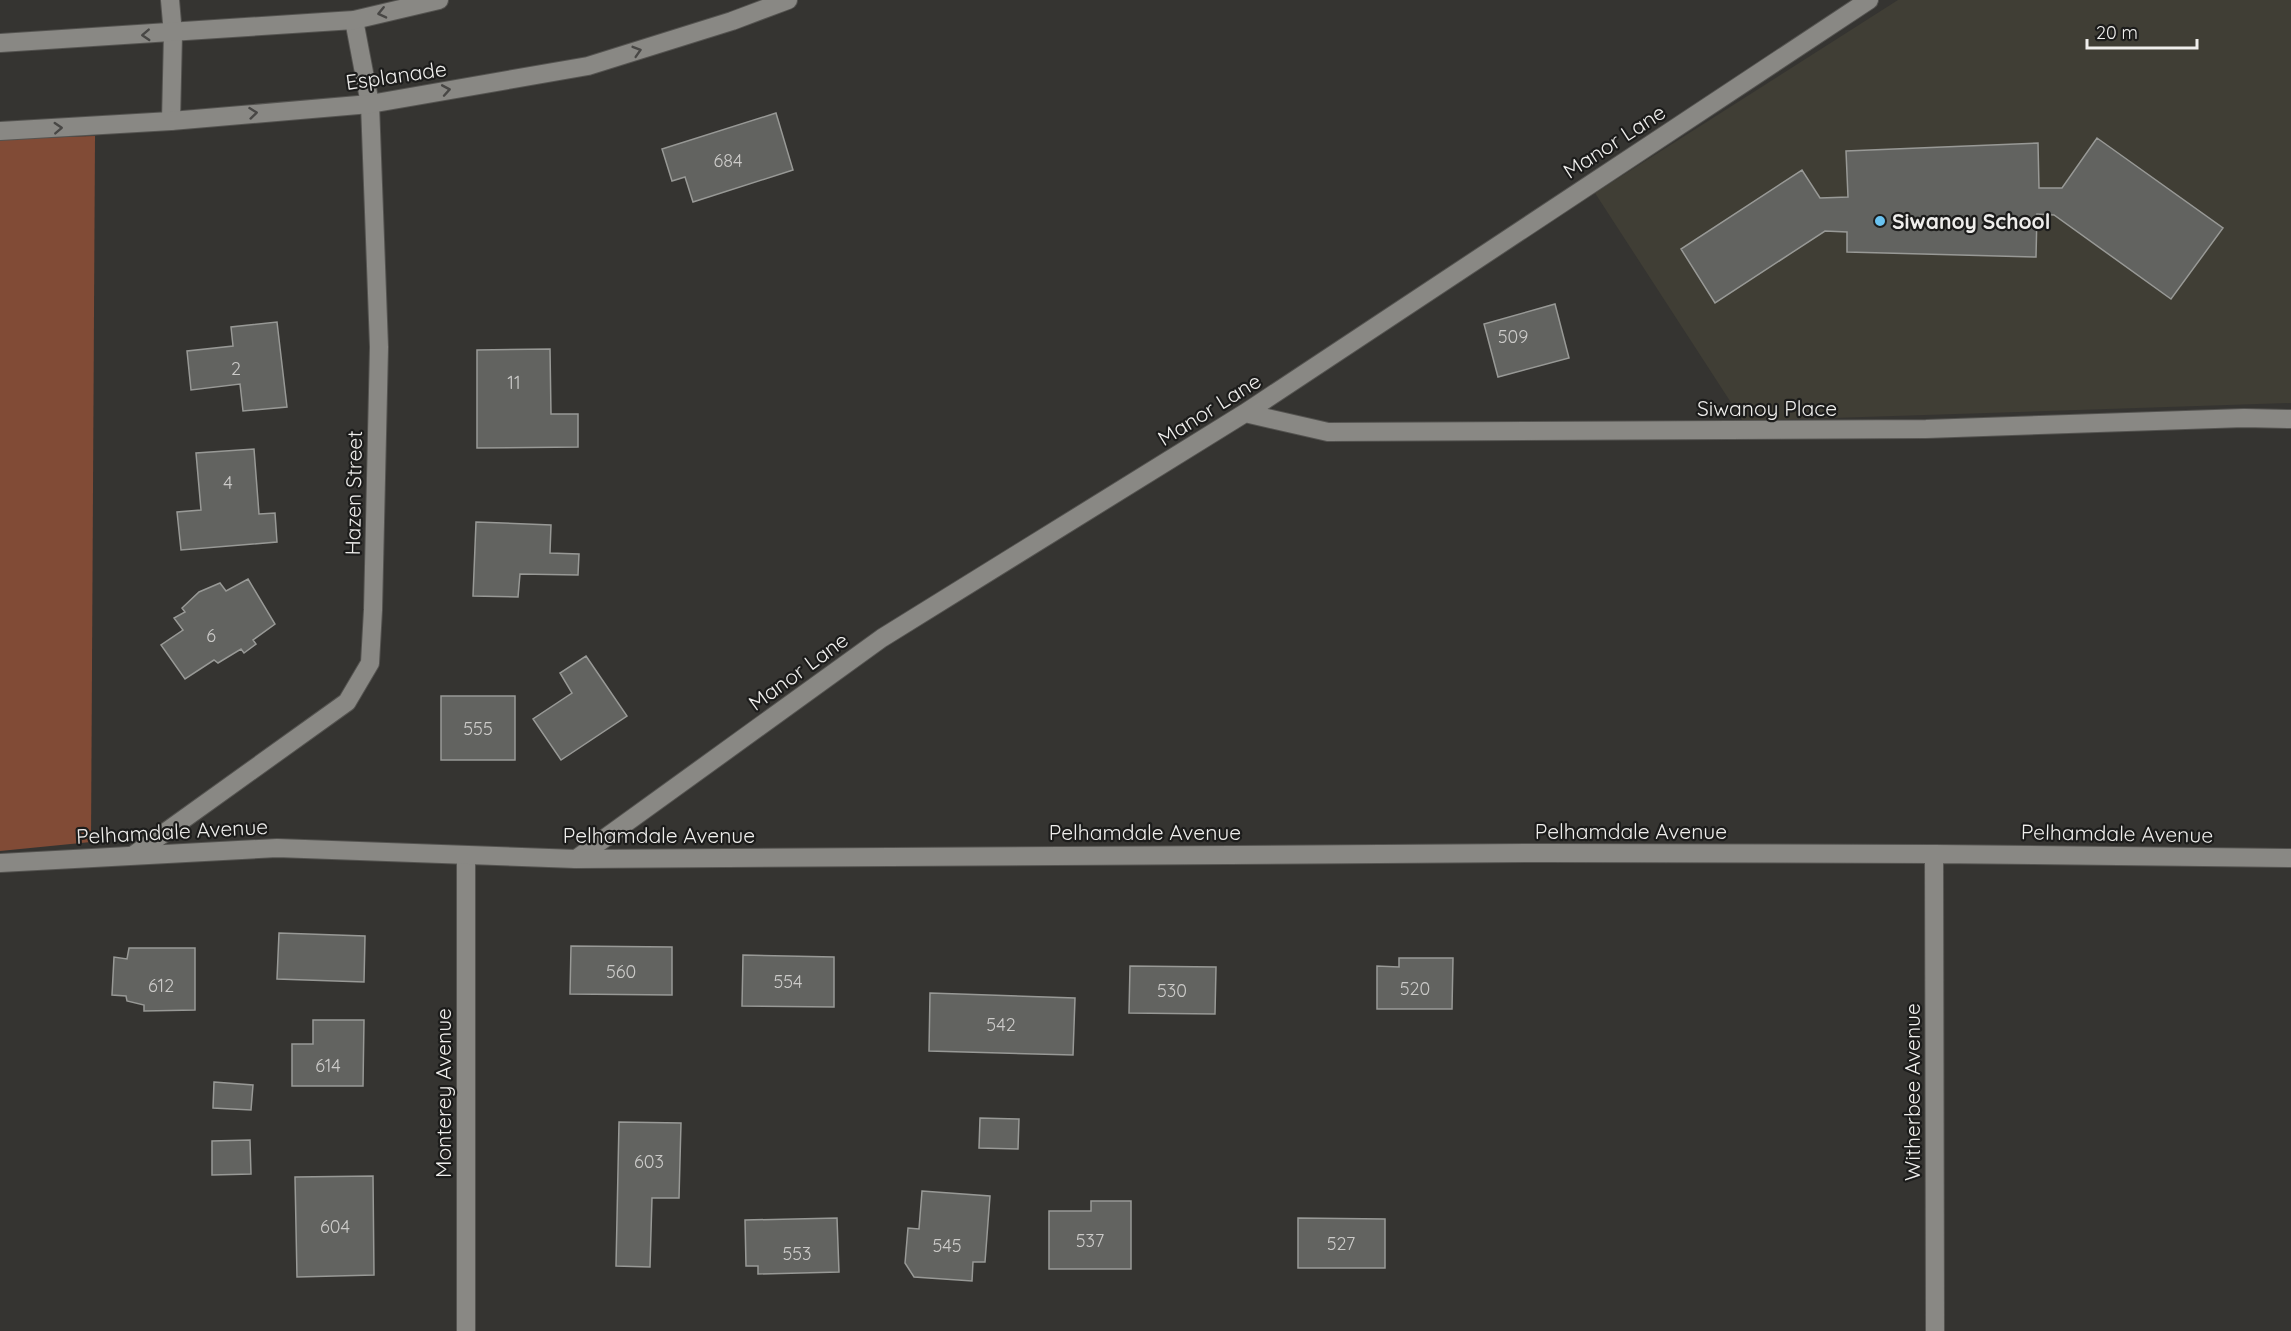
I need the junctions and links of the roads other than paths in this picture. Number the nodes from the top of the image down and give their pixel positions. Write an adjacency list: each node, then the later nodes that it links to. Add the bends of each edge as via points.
1 (170, 0): 7 (street)
2 (179, 0): 7 (street)
3 (439, 0): 6 (street, one-way to 6)
4 (788, 0): 9 (street, Esplanade, one-way to 4, via 588,66)
5 (1869, 0): 12 (street, Manor Lane)
6 (354, 20): 7 (street); 9 (street, Hazen Street)
7 (173, 34): 8 (street, one-way to 8); 10 (street)
8 (0, 43)
9 (370, 104): 10 (street, Esplanade, one-way to 9); 14 (street, Hazen Street, via 379,347 370,663 347,702)
10 (171, 121): 11 (street, Esplanade, one-way to 10)
11 (0, 131)
12 (1245, 414): 13 (street, Siwanoy Place, via 1328,432 1926,429); 18 (street, Manor Lane, via 882,638)
13 (2291, 418)
14 (135, 854): 16 (street, Pelhamdale Avenue, via 277,848); 19 (street, Pelhamdale Avenue)
15 (1934, 854): 17 (street, Pelhamdale Avenue); 18 (street, Pelhamdale Avenue, via 1079,854); 21 (street, Witherbee Avenue)
16 (466, 855): 18 (street, Pelhamdale Avenue); 20 (street, Monterey Avenue)
17 (2291, 858)
18 (576, 859)
19 (0, 863)
20 (466, 1331)
21 (1935, 1331)

